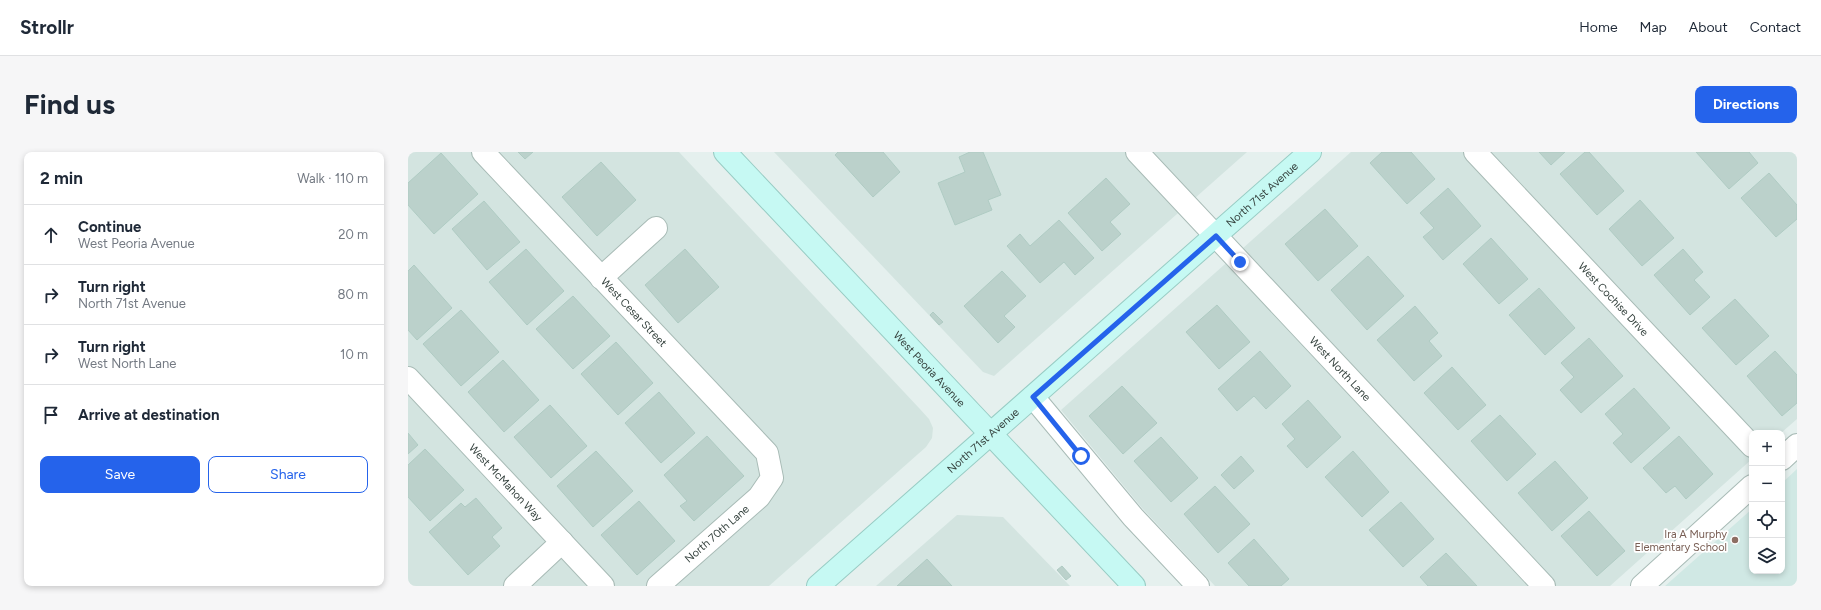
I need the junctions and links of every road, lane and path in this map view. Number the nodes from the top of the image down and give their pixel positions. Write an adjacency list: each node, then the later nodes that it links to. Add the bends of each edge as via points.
1 (483, 152): 8 (street, West Cesar Street)
2 (725, 152): 11 (street, West Peoria Avenue)
3 (1137, 152): 7 (street, West North Lane)
4 (1310, 152): 7 (street, North 71st Avenue)
5 (1475, 152): 12 (street, West Cochise Drive)
6 (656, 228): 8 (street)
7 (1216, 236): 10 (street, North 71st Avenue); 24 (street, West North Lane)
8 (601, 278): 15 (street, West Cesar Street, via 767,453)
9 (408, 378): 17 (street, West McMahon Way)
10 (1033, 397): 11 (street, North 71st Avenue); 23 (street, via 1133,517)
11 (991, 434): 21 (street, North 71st Avenue); 22 (street, West Peoria Avenue)
12 (1749, 443)
13 (1797, 445): 14 (street)
14 (1785, 456)
15 (772, 478): 20 (street, North 70th Lane, via 759,497)
16 (1749, 489): 25 (street)
17 (562, 542): 18 (street); 19 (street, West McMahon Way)
18 (515, 586)
19 (603, 586)
20 (658, 586)
21 (818, 586)
22 (1134, 586)
23 (1198, 586)
24 (1544, 586)
25 (1642, 586)

